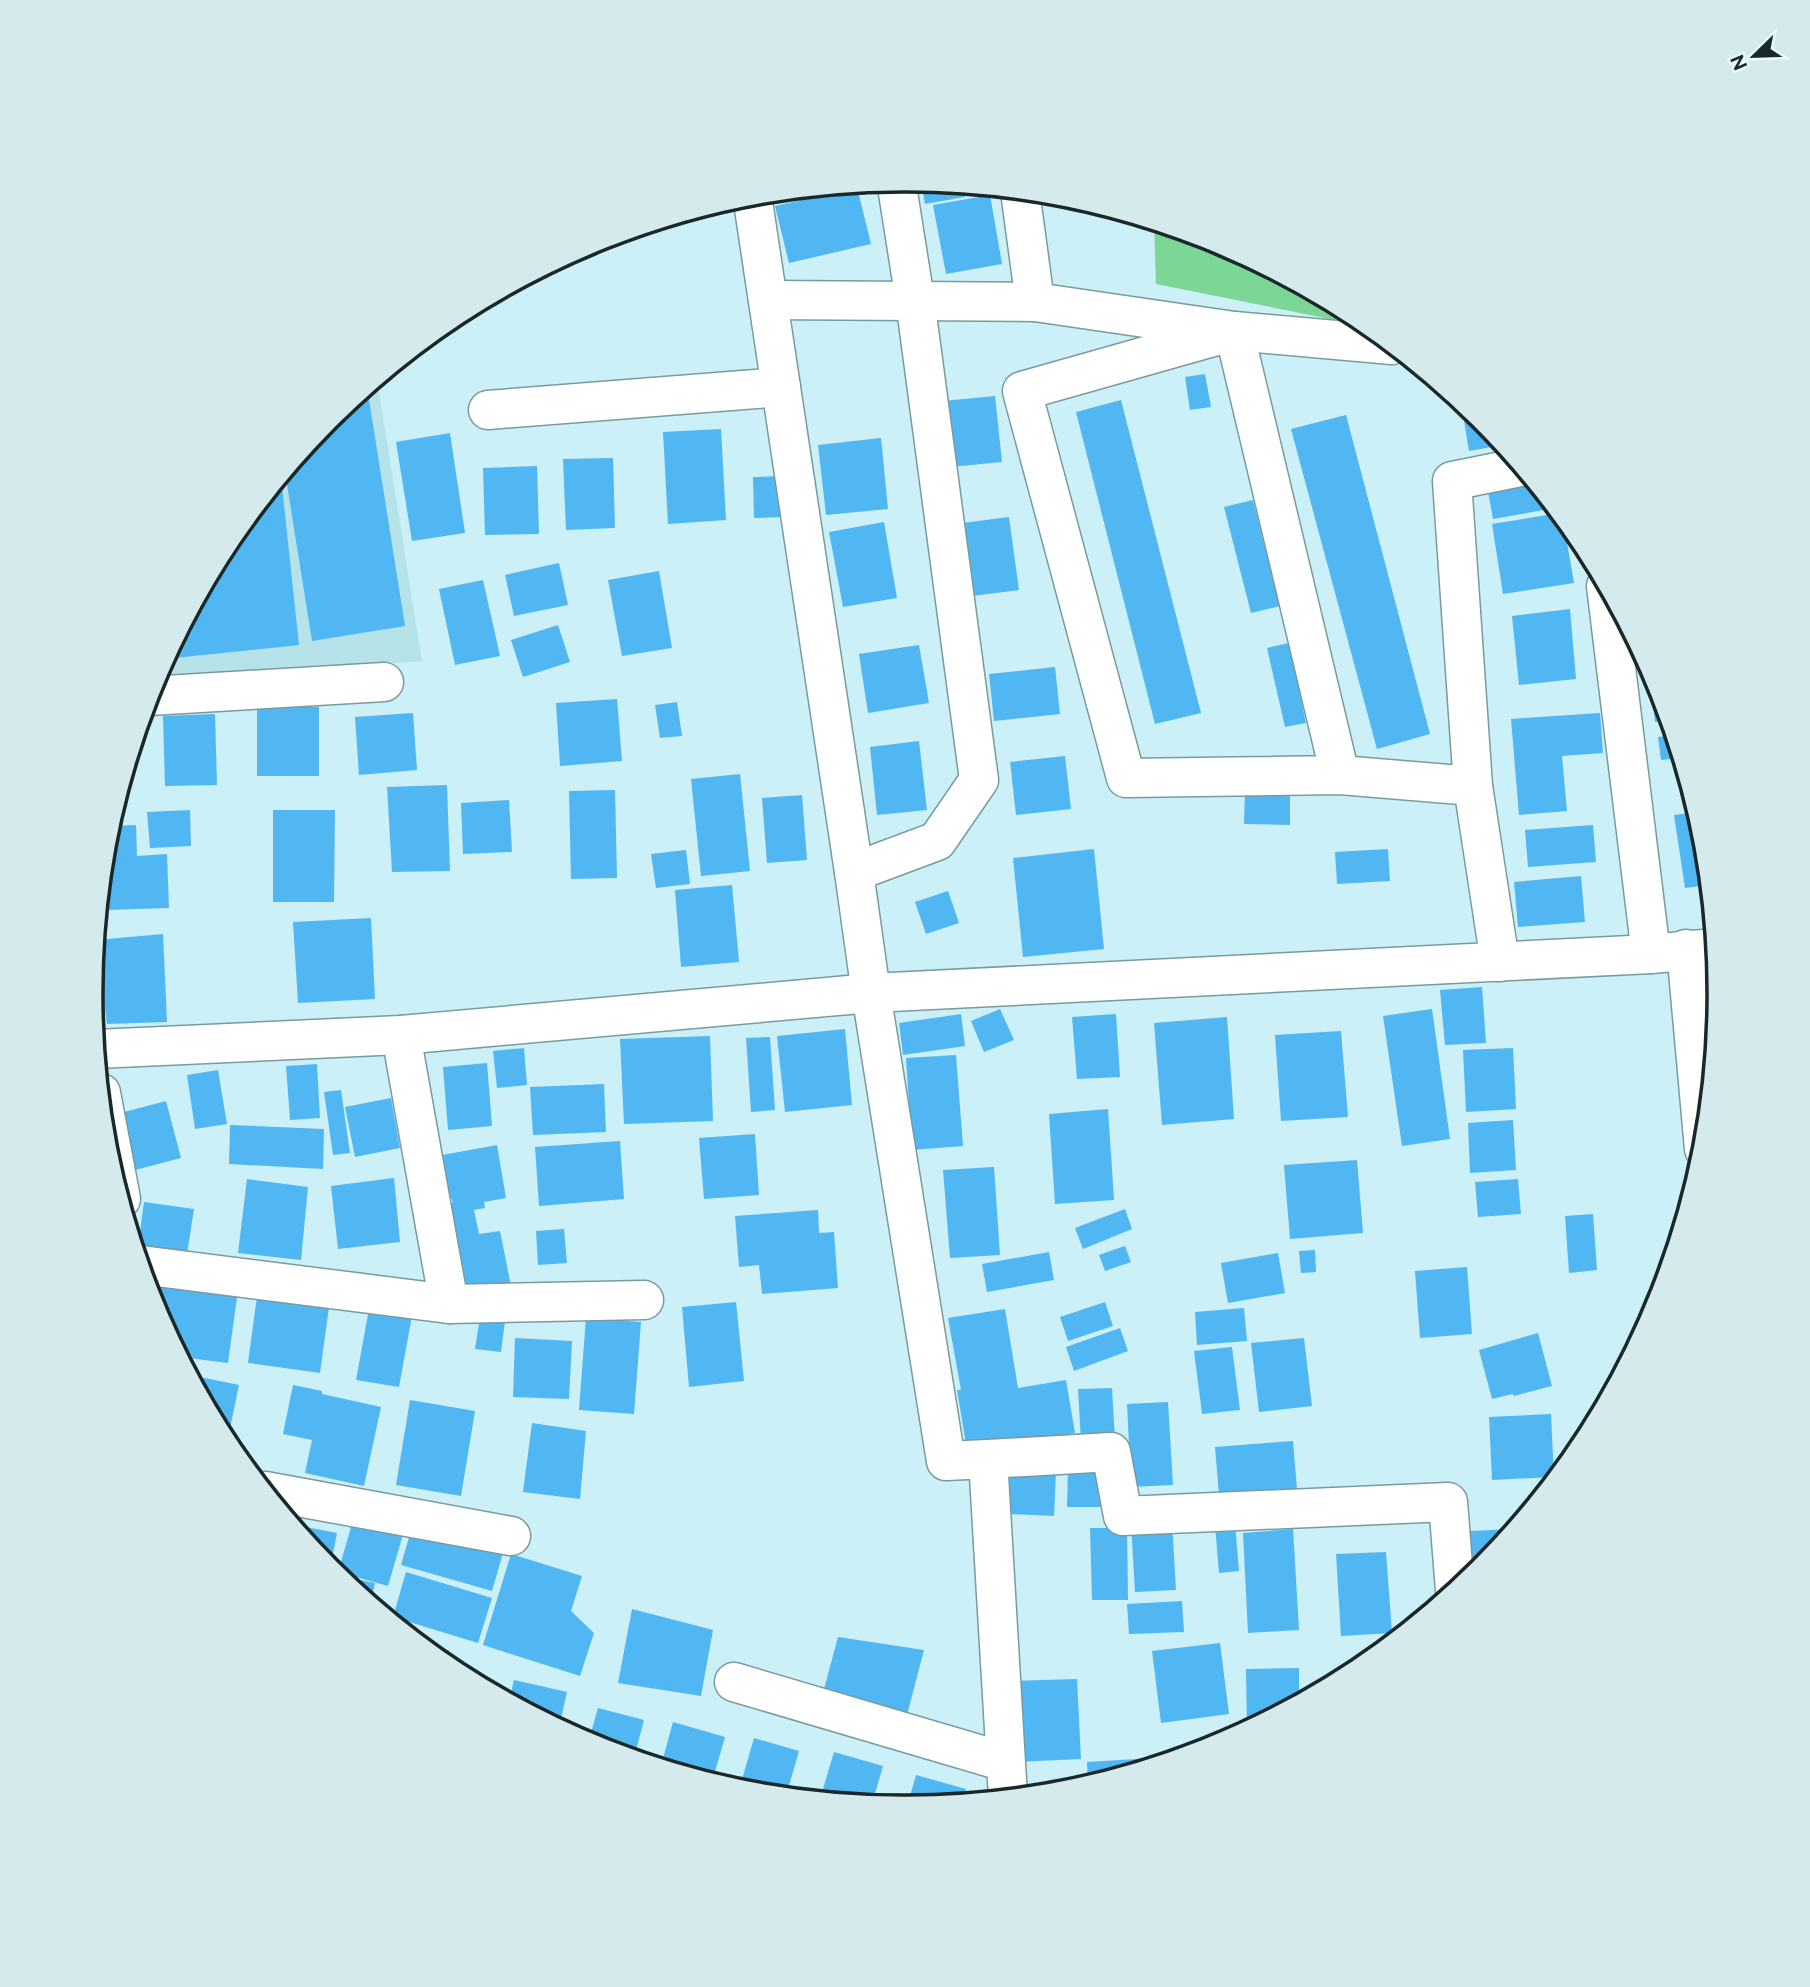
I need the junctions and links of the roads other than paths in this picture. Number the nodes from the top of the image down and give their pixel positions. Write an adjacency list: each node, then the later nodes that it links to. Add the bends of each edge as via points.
1 (899, 192): 5 (street)
2 (1021, 201): 6 (street)
3 (753, 206): 4 (street)
4 (768, 300): 5 (street); 9 (street)
5 (915, 300): 6 (street); 17 (street, via 979,780 937,841)
6 (1035, 302): 7 (street)
7 (1234, 331): 8 (street); 15 (street); 15 (street, via 1021,391 1126,778)
8 (1373, 343)
9 (781, 387): 10 (street); 17 (street)
10 (488, 410)
11 (1511, 469): 16 (street, via 1452,481)
12 (1613, 619): 18 (street)
13 (384, 682): 14 (street)
14 (161, 695)
15 (1340, 775): 16 (street)
16 (1473, 786): 19 (street)
17 (855, 872): 20 (street)
18 (1684, 950): 19 (street); 23 (street)
19 (1500, 962): 20 (street)
20 (871, 993): 21 (street); 27 (street, via 946,1461)
21 (401, 1035): 22 (street); 26 (street)
22 (105, 1049)
23 (1699, 1102)
24 (152, 1266): 26 (street)
25 (644, 1300): 26 (street)
26 (449, 1304)
27 (988, 1459): 30 (street, via 1111,1451 1123,1516 1448,1502); 32 (street)
28 (278, 1493): 29 (street)
29 (511, 1536)
30 (1454, 1577)
31 (734, 1682): 32 (street)
32 (1006, 1780)

